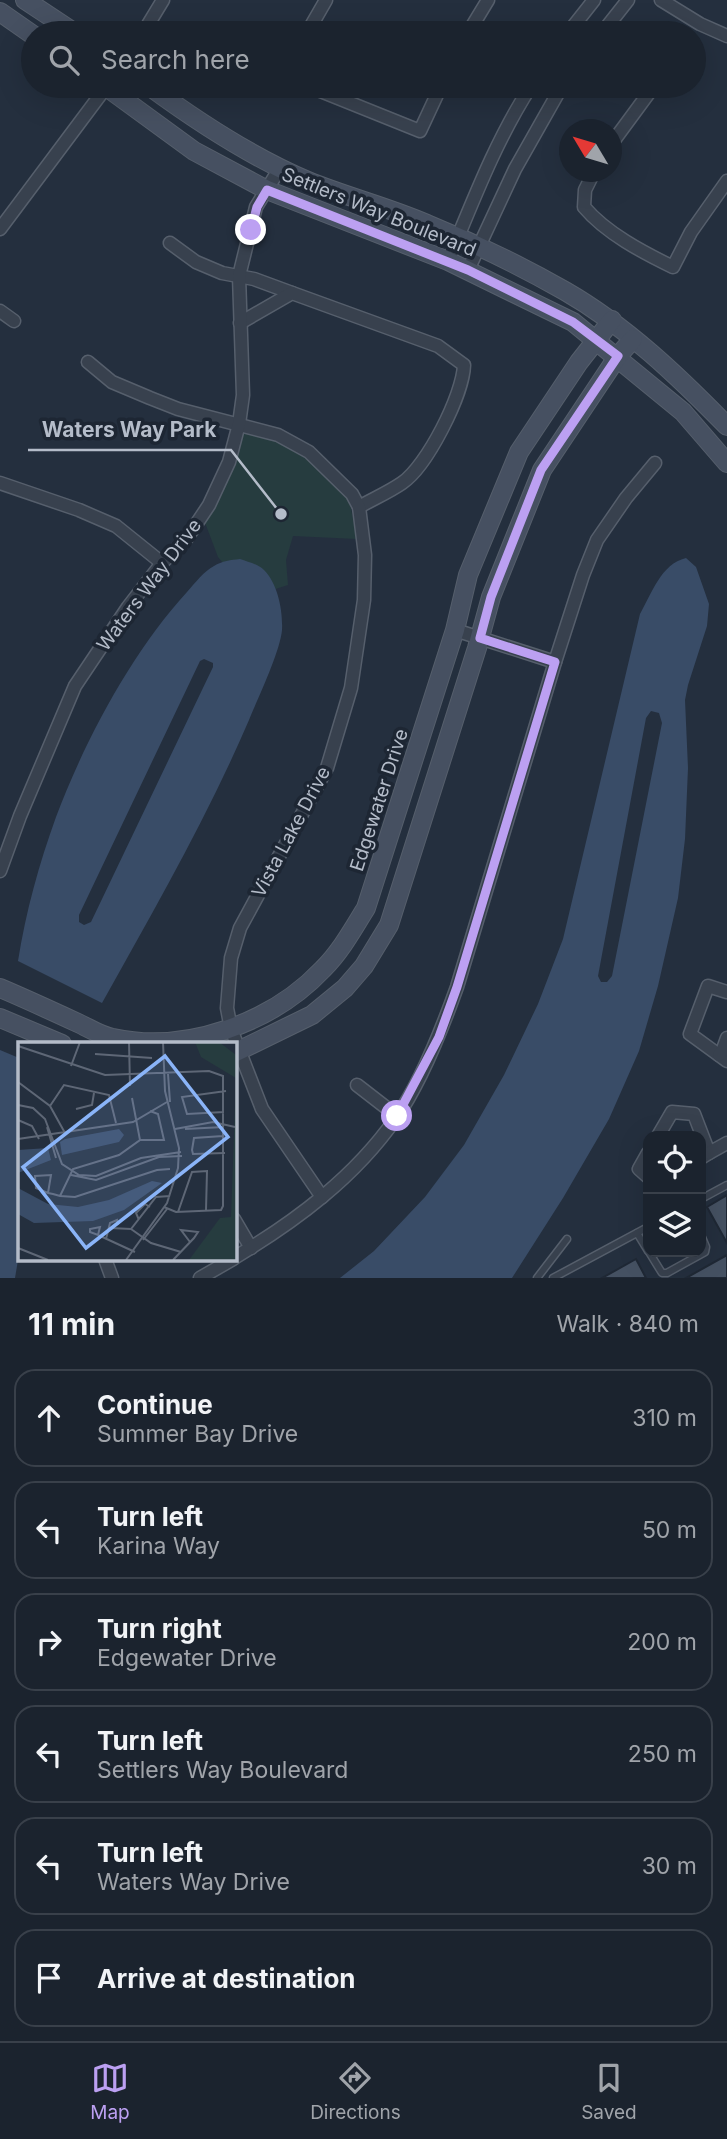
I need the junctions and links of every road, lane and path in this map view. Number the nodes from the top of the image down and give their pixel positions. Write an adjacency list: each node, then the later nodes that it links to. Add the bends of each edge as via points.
1 (26, 0): 9 (street)
2 (163, 0): 10 (street)
3 (326, 0): 11 (street)
4 (488, 0): 12 (street)
5 (594, 0): 13 (street)
6 (628, 0): 14 (street)
7 (661, 0): 15 (street)
8 (0, 12): 16 (street)
9 (57, 21)
10 (150, 21)
11 (314, 21)
12 (475, 21)
13 (577, 21)
14 (611, 21)
15 (687, 21)
16 (21, 27)
17 (706, 31): 18 (street)
18 (727, 36)
19 (97, 98): 32 (street)
20 (122, 98): 31 (street, Settlers Way Boulevard, via 194,151)
21 (166, 98): 28 (street, Settlers Way Boulevard)
22 (338, 98): 23 (street, via 420,131)
23 (435, 98)
24 (523, 98): 33 (street, via 492,156)
25 (555, 98): 35 (street)
26 (645, 98): 27 (street)
27 (622, 128)
28 (280, 168): 31 (street, Waters Way Drive); 33 (street, Settlers Way Boulevard)
29 (727, 181): 30 (street, via 673,267 643,253 592,216 584,206)
30 (589, 182)
31 (267, 190): 36 (street, Settlers Way Boulevard); 38 (street, Waters Way Drive, via 257,207)
32 (0, 229)
33 (457, 239): 35 (street, Settlers Way Boulevard); 36 (street)
34 (170, 243): 38 (street, via 196,262)
35 (478, 248): 37 (street); 41 (street, Settlers Way Boulevard, via 566,291)
36 (448, 261): 37 (street, Settlers Way Boulevard)
37 (468, 270): 45 (street, Settlers Way Boulevard, via 573,322)
38 (239, 276): 39 (street); 43 (street, Waters Way Drive)
39 (292, 293): 43 (street); 53 (street, via 438,346 464,365 458,396 431,451 404,482)
40 (0, 311): 42 (street)
41 (612, 320): 44 (street, Settlers Way Boulevard); 45 (street, Edgewater Drive)
42 (14, 321)
43 (240, 323): 48 (street, Waters Way Drive, via 243,395)
44 (633, 339): 46 (street); 49 (street, Settlers Way Boulevard)
45 (596, 340): 46 (street, Settlers Way Boulevard); 55 (street, Edgewater Drive, via 519,452 468,575)
46 (618, 356): 51 (street, Settlers Way Boulevard, via 683,412); 56 (street, via 541,470 491,597)
47 (88, 362): 48 (street, via 112,382 150,398)
48 (239, 424): 53 (street, via 309,452); 54 (street, Waters Way Drive, via 229,462 209,505 187,538)
49 (727, 426)
50 (655, 463): 57 (street, via 597,540)
51 (727, 463)
52 (0, 483): 54 (street, via 116,526)
53 (359, 507): 62 (street, Vista Lake Drive, via 364,589 351,688 327,768 240,928 231,958)
54 (162, 563): 58 (street, Waters Way Drive, via 75,686)
55 (455, 630): 56 (street); 62 (street, Edgewater Drive, via 366,908 342,948 322,970 290,998)
56 (480, 638): 57 (street); 68 (street, via 389,925 345,988 312,1015)
57 (555, 662): 71 (street, via 457,987 439,1037)
58 (0, 871)
59 (0, 988): 65 (street, Edgewater Drive, via 110,1038)
60 (727, 992): 69 (street, via 708,986 690,1034)
61 (0, 1018): 64 (street)
62 (231, 1029): 66 (street, Edgewater Drive); 67 (street, Vista Lake Drive)
63 (727, 1038): 69 (street)
64 (57, 1042)
65 (144, 1042)
66 (162, 1042)
67 (234, 1042)
68 (237, 1053): 78 (street, Vista Lake Drive, via 261,1109)
69 (723, 1058)
70 (356, 1085): 71 (street)
71 (397, 1116): 78 (street, via 369,1154)
72 (661, 1131): 73 (street, via 672,1112 694,1114)
73 (698, 1131)
74 (727, 1143): 75 (street)
75 (706, 1155)
76 (727, 1185): 77 (lane)
77 (706, 1196)
78 (323, 1197): 84 (street)
79 (236, 1222): 84 (street)
80 (643, 1230): 81 (lane)
81 (638, 1233): 83 (lane); 93 (lane)
82 (567, 1239): 92 (lane)
83 (643, 1242)
84 (251, 1248): 85 (street)
85 (236, 1257)
86 (652, 1257): 87 (lane, via 662,1273)
87 (696, 1257)
88 (106, 1260): 90 (street)
89 (231, 1260): 91 (street)
90 (112, 1278)
91 (200, 1278)
92 (537, 1278)
93 (553, 1278)

